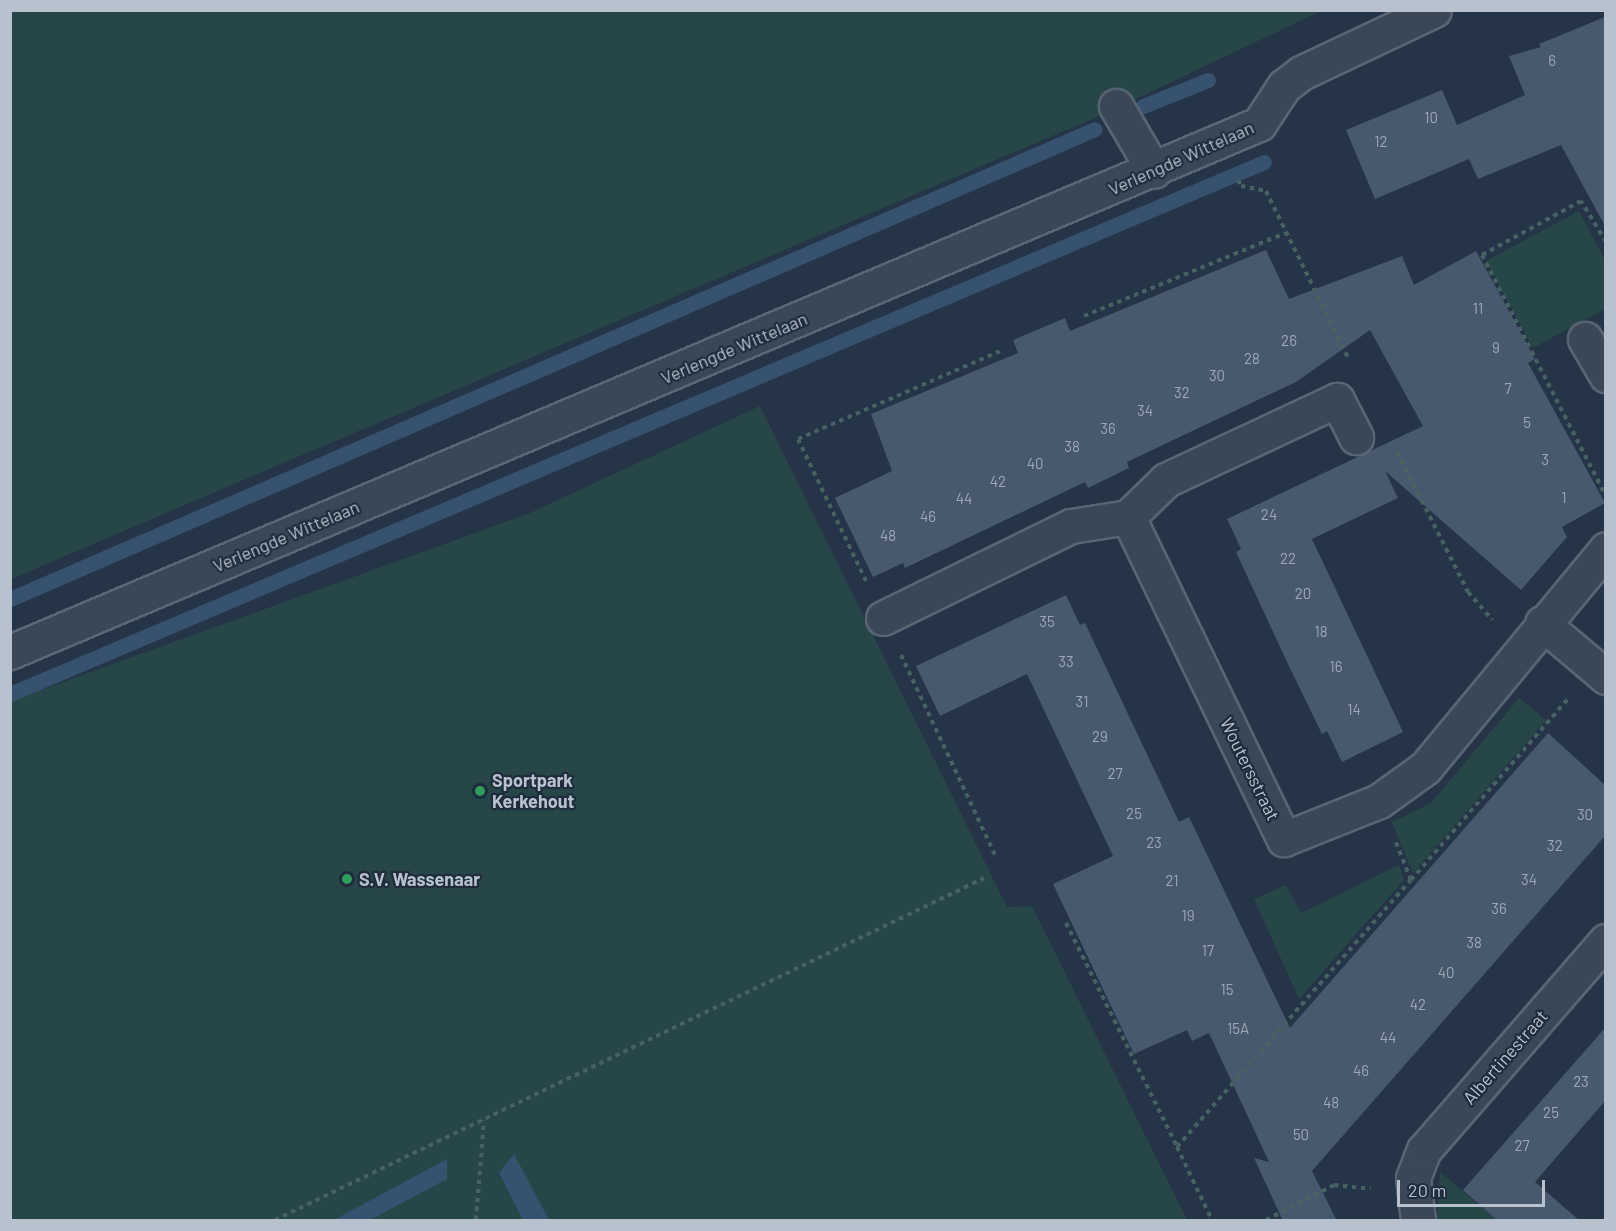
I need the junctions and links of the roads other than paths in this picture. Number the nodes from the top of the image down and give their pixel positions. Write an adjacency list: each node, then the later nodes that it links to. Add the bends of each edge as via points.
1 (1434, 10): 3 (street, Verlengde Wittelaan, via 1314,65 1284,86 1259,124)
2 (1116, 106): 3 (street)
3 (1154, 171): 11 (street, Verlengde Wittelaan)
4 (1585, 339): 5 (street)
5 (1605, 375)
6 (1356, 437): 7 (street, via 1337,400 1166,480)
7 (1128, 517): 9 (street, via 1071,526); 10 (street, Woutersstraat, via 1284,839 1379,801 1425,768)
8 (1605, 549): 10 (street, Woutersstraat)
9 (883, 618)
10 (1542, 623): 12 (street)
11 (10, 652)
12 (1600, 673)
13 (1605, 940): 14 (street, Albertinestraat, via 1424,1150)
14 (1414, 1197)

